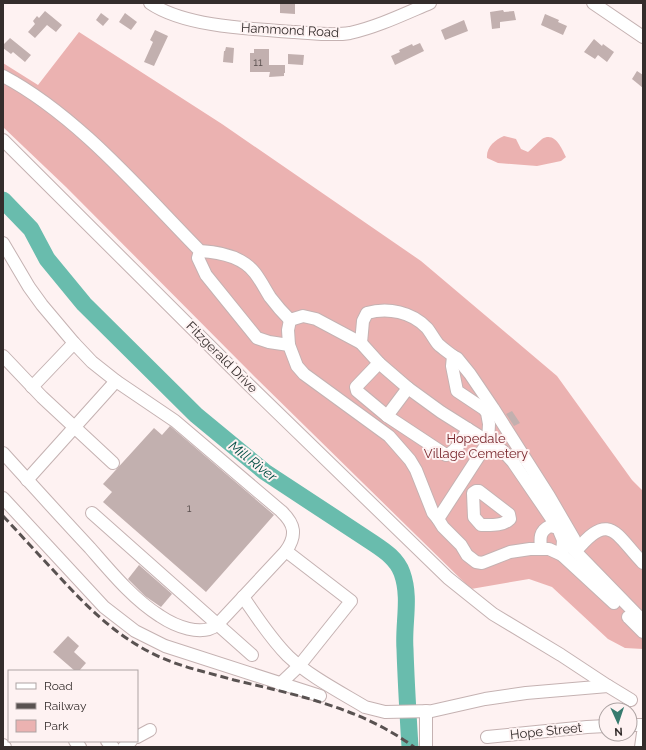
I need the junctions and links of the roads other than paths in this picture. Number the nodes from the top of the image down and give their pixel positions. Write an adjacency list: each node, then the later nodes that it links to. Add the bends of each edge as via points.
1 (150, 3): 2 (street, Hammond Road, via 180,17 210,24 330,34 361,30)
2 (430, 3)
3 (593, 3): 4 (street)
4 (643, 37)
5 (3, 76): 8 (street, via 25,88 60,114 130,178)
6 (3, 140): 45 (street, Fitzgerald Drive, via 249,385 443,573 494,614)
7 (3, 243): 10 (street, via 35,296)
8 (200, 251): 9 (street, via 230,256 247,265); 12 (street, via 198,258 206,275 257,338)
9 (290, 320): 11 (street, via 303,316 316,319); 12 (street)
10 (74, 343): 16 (street); 17 (street)
11 (361, 343): 14 (street, via 363,320 367,313 378,310 396,311 414,317 427,328 438,344); 15 (street)
12 (289, 345): 30 (street, via 297,366 304,374 389,436 410,460)
13 (3, 356): 17 (street)
14 (453, 356): 22 (street, via 452,366 457,391 487,413); 35 (street, via 470,374 549,496 574,539)
15 (379, 363): 18 (street); 19 (street, via 356,387 357,391)
16 (116, 381): 20 (street); 34 (street, via 175,421 287,516 293,532)
17 (32, 387): 20 (street)
18 (408, 388): 19 (street); 21 (street)
19 (387, 416): 21 (street, via 446,455 454,451)
20 (75, 427): 24 (street); 26 (street)
21 (468, 429): 22 (street)
22 (488, 442): 25 (street); 31 (street, via 503,451 513,462)
23 (3, 453): 26 (street)
24 (114, 463)
25 (469, 471): 27 (street); 30 (street)
26 (28, 480): 40 (street, via 120,581 154,612 169,621 194,630 207,630)
27 (476, 491)
28 (3, 498): 44 (street, via 101,604 135,631 165,646)
29 (92, 513): 40 (street)
30 (438, 519): 33 (street, via 451,537 476,562 482,563 510,552)
31 (558, 528): 32 (street); 33 (street, via 545,528 541,533)
32 (562, 540): 35 (street); 36 (street)
33 (541, 549): 36 (street)
34 (286, 551): 38 (street); 43 (street, via 351,601)
35 (576, 551): 37 (street, via 587,537 597,531 608,529 619,536); 39 (street)
36 (562, 555): 41 (street, via 603,591)
37 (643, 563)
38 (243, 597): 40 (street); 43 (street, via 273,640)
39 (643, 621)
40 (217, 625): 42 (street)
41 (643, 632)
42 (252, 656)
43 (299, 666): 44 (street); 48 (street, via 365,707 380,712)
44 (280, 684): 46 (street)
45 (608, 686): 47 (street, Fitzgerald Drive); 48 (street, via 526,693)
46 (320, 696)
47 (631, 700)
48 (424, 712): 56 (street)
49 (598, 726): 53 (street, Hope Street)
50 (150, 730): 52 (street)
51 (643, 733): 57 (street)
52 (138, 736)
53 (487, 737)
54 (3, 745): 55 (street)
55 (5, 747)
56 (426, 747)
57 (641, 747)

